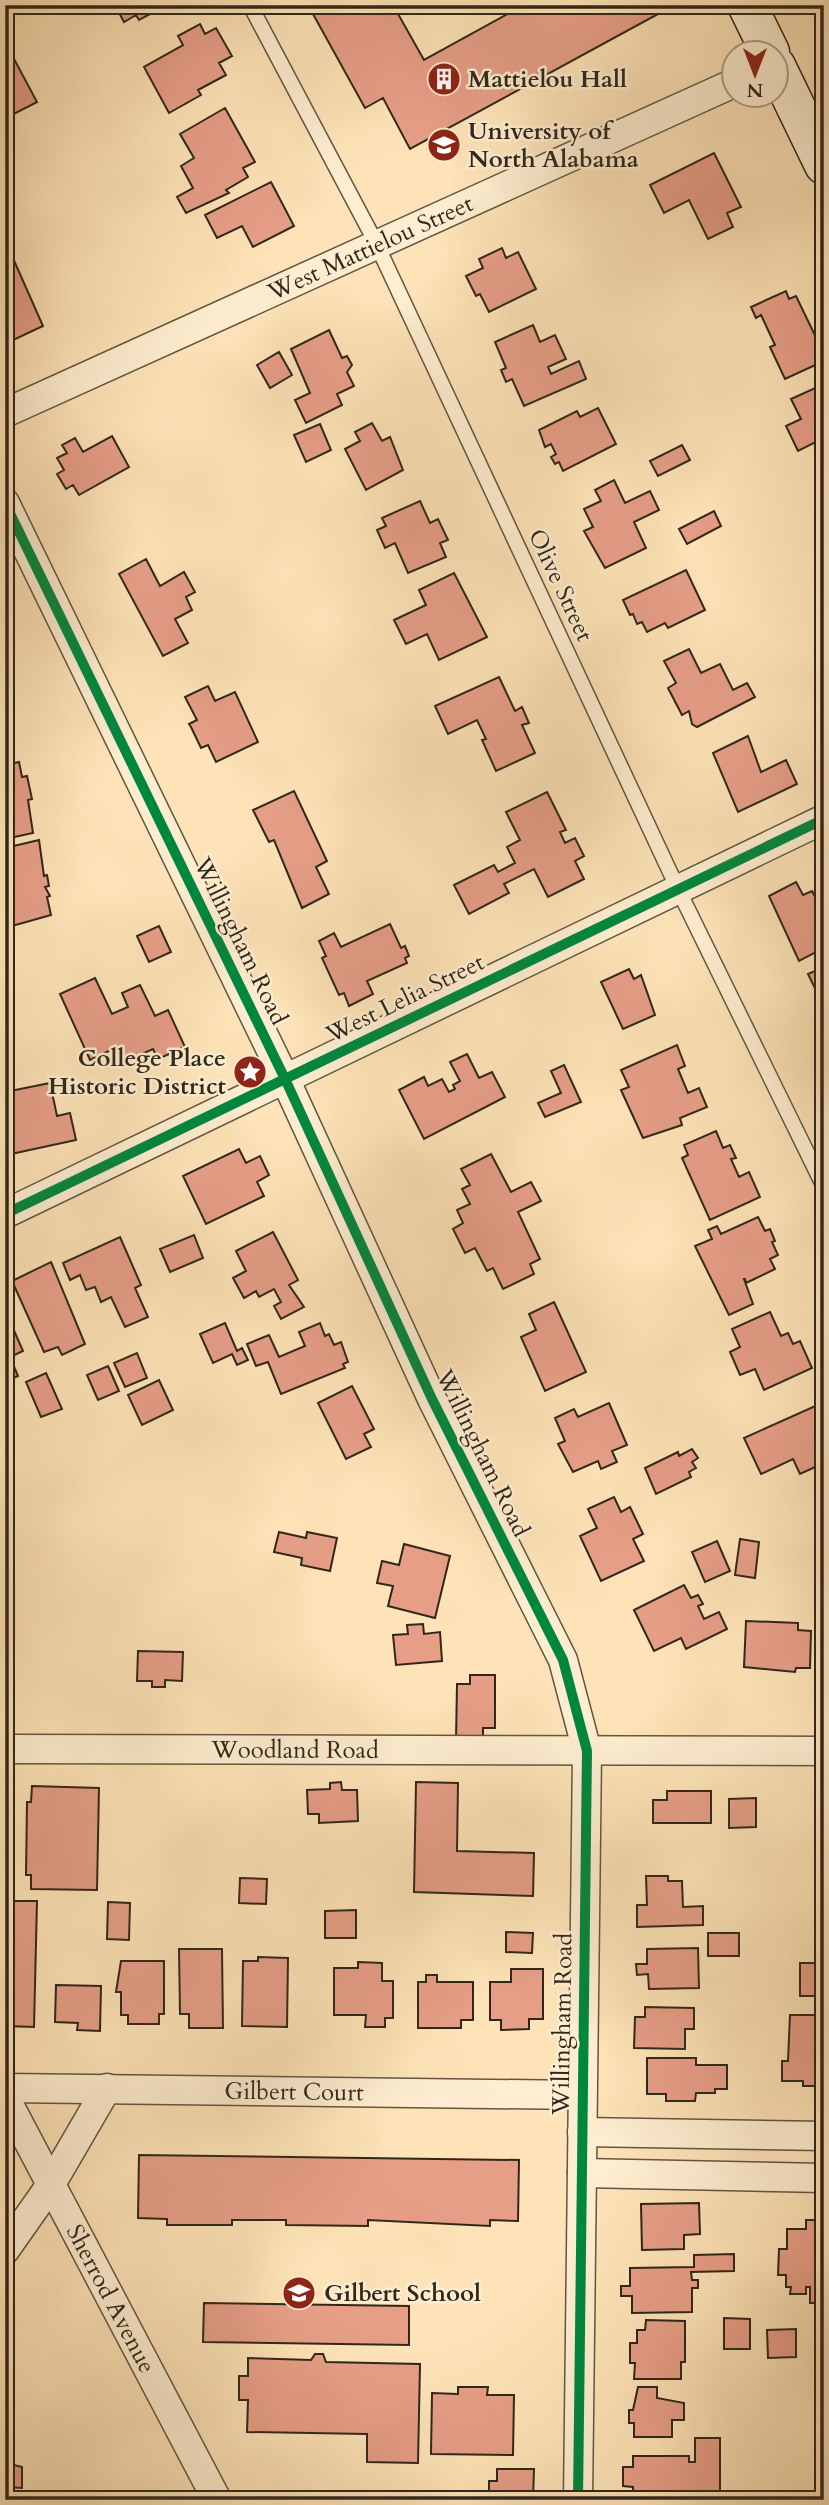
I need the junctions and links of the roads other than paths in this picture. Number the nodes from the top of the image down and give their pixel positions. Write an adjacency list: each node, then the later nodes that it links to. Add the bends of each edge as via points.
1 (250, 5): 7 (lane, Olive Street)
2 (747, 5): 3 (main road)
3 (763, 38)
4 (720, 89): 7 (street, West Mattielou Street)
5 (790, 95): 6 (main road)
6 (824, 165)
7 (376, 243): 8 (street, West Mattielou Street); 11 (lane, Olive Street)
8 (5, 413)
9 (5, 503): 12 (street, Willingham Road)
10 (824, 819): 11 (street, West Lelia Street)
11 (677, 887): 12 (street, West Lelia Street); 13 (lane, Olive Street)
12 (286, 1081): 14 (street, West Lelia Street); 16 (street, Willingham Road, via 426,1386 563,1660)
13 (824, 1187)
14 (5, 1214)
15 (5, 1749): 16 (street, Woodland Road)
16 (587, 1751): 17 (street, Woodland Road); 20 (street, Willingham Road)
17 (824, 1751)
18 (5, 2088): 19 (street, Gilbert Court)
19 (107, 2088): 20 (street, Gilbert Court); 28 (street)
20 (582, 2095): 22 (street, Willingham Road)
21 (5, 2097): 28 (street, Sherrod Avenue)
22 (582, 2132): 23 (street); 25 (street, Willingham Road)
23 (767, 2136): 24 (street); 26 (street)
24 (824, 2136)
25 (582, 2173): 26 (street); 31 (street, Willingham Road)
26 (767, 2177): 27 (street)
27 (824, 2178)
28 (50, 2186): 29 (street); 30 (street, Sherrod Avenue)
29 (5, 2250)
30 (217, 2500)
31 (578, 2500)

